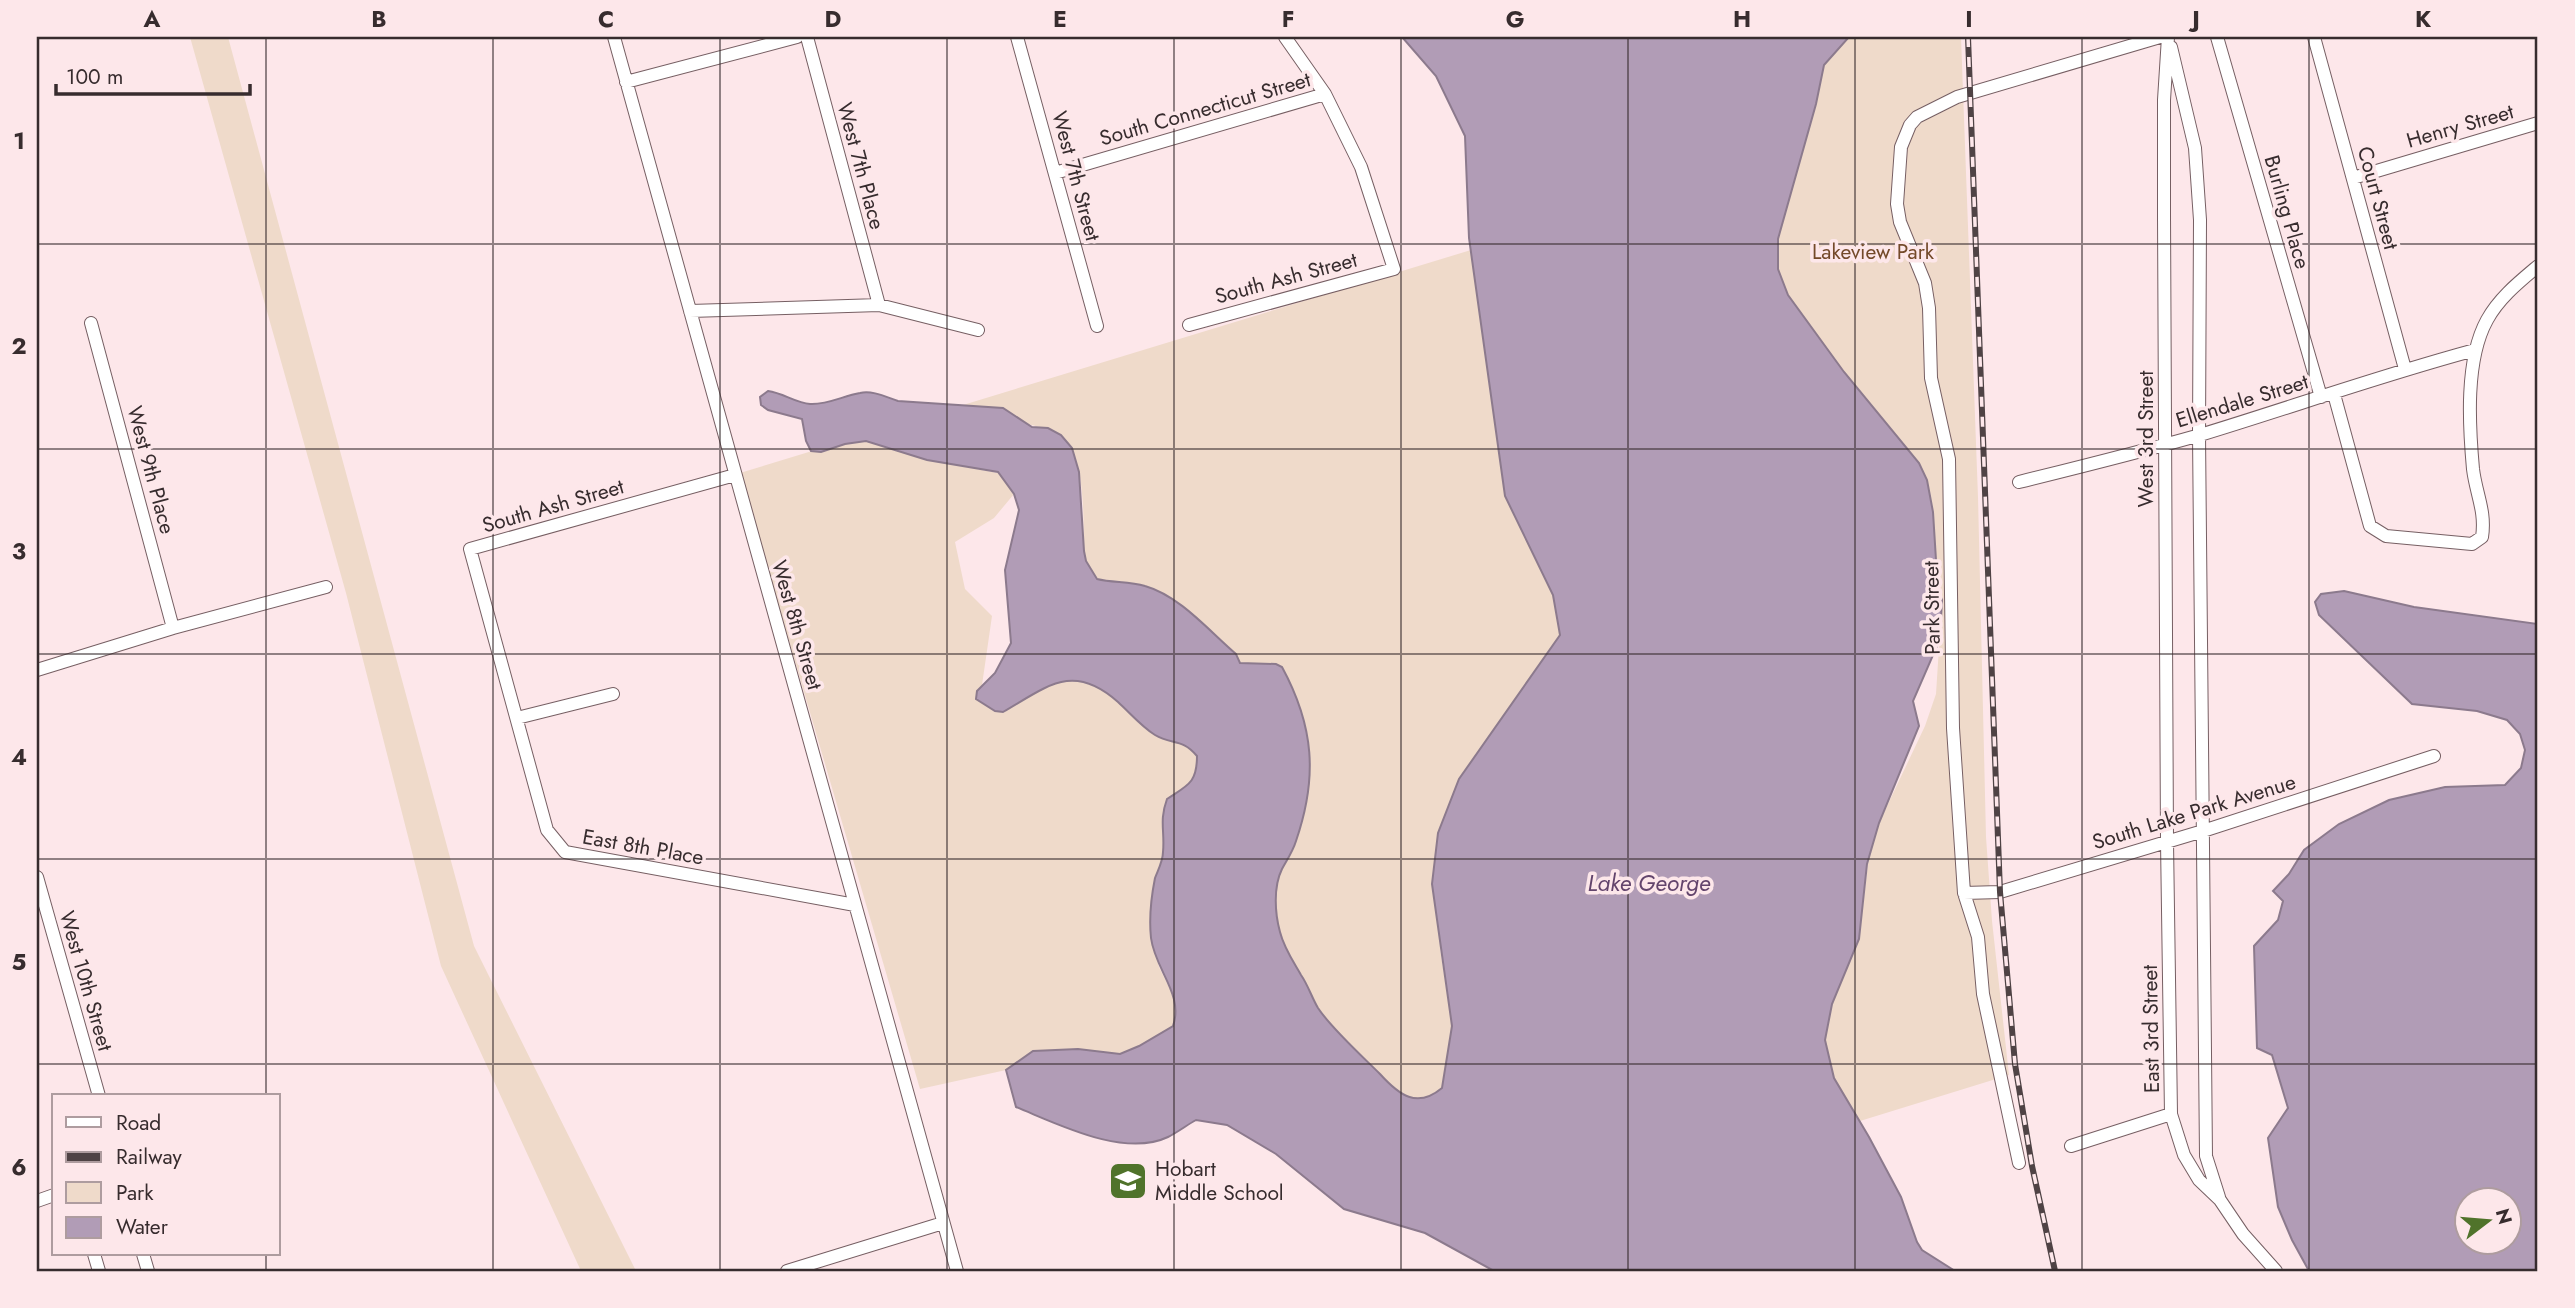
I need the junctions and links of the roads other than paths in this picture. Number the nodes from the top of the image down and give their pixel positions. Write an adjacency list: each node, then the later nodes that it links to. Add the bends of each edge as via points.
1 (614, 37): 10 (street, West 8th Street)
2 (797, 37): 10 (street)
3 (807, 37): 16 (street, West 7th Place)
4 (1017, 37): 13 (street, West 7th Street)
5 (1285, 37): 11 (street)
6 (2160, 37): 38 (street, Park Street, via 1936,106 1910,125 1901,147 1896,204 1925,283 1931,378 1949,459 1953,728)
7 (2168, 37): 25 (street, West 3rd Street, via 2197,172); 26 (street, West 3rd Street, via 2164,100)
8 (2217, 37): 24 (street, Burling Place)
9 (2314, 37): 14 (street, Court Street)
10 (626, 82): 17 (street, West 8th Street)
11 (1325, 94): 13 (street, South Connecticut Street); 19 (street, South Ash Street, via 1361,167 1394,269)
12 (2538, 123): 14 (street, Henry Street)
13 (1055, 173): 20 (street, West 7th Street)
14 (2353, 178): 23 (street, Court Street)
15 (2538, 266): 22 (street, via 2510,289 2487,320)
16 (878, 305): 17 (street); 21 (street)
17 (690, 311): 27 (street, West 8th Street)
18 (91, 323): 30 (street, West 9th Place)
19 (1189, 325)
20 (1097, 326)
21 (978, 330)
22 (2475, 350): 23 (street, Ellendale Street); 24 (street, Burling Place, via 2470,410 2473,471 2485,520 2482,537 2472,544 2386,536 2370,526)
23 (2405, 369): 24 (street, Ellendale Street)
24 (2327, 396): 25 (street, Ellendale Street)
25 (2199, 435): 26 (street, Ellendale Street); 35 (street, West 3rd Street)
26 (2165, 444): 28 (street, Ellendale Street); 36 (street, West 3rd Street)
27 (735, 475): 33 (street, South Ash Street, via 470,549); 39 (street, West 8th Street)
28 (2019, 482)
29 (326, 587): 30 (street)
30 (173, 628): 31 (street)
31 (37, 670)
32 (613, 694): 33 (street)
33 (517, 718): 39 (street, East 8th Place, via 547,830 565,852)
34 (2434, 757): 35 (street, South Lake Park Avenue)
35 (2203, 831): 36 (street, South Lake Park Avenue); 44 (street, East 3rd Street, via 2206,1156)
36 (2167, 842): 38 (street, South Lake Park Avenue, via 2000,892); 41 (street, East 3rd Street)
37 (37, 877): 40 (street, West 10th Street)
38 (1964, 893): 43 (street, Park Street, via 1978,937 1983,995)
39 (855, 905): 45 (street, West 8th Street)
40 (98, 1094)
41 (2171, 1114): 42 (street); 44 (street, East 3rd Street, via 2184,1156 2199,1180)
42 (2071, 1146)
43 (2019, 1163)
44 (2220, 1200): 48 (street, East 3rd Street)
45 (943, 1223): 46 (street); 47 (street, West 8th Street)
46 (788, 1271)
47 (957, 1271)
48 (2276, 1271)

